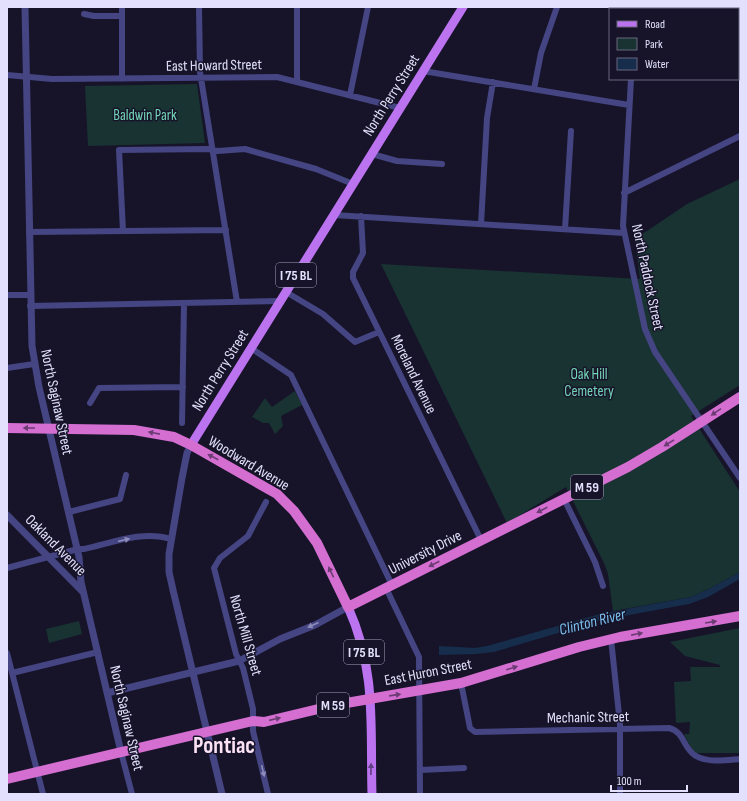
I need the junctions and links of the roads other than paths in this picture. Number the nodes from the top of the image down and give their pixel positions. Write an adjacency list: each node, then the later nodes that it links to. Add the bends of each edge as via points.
1 (25, 7): 12 (street, North Saginaw Street)
2 (122, 7): 9 (street)
3 (200, 7): 14 (street)
4 (297, 7): 16 (street)
5 (368, 7): 19 (street)
6 (463, 7): 10 (main road, North Perry Street / I 75 BL)
7 (557, 7): 18 (street, via 541,54)
8 (84, 14): 9 (street)
9 (122, 16): 13 (street)
10 (423, 71): 17 (street); 21 (main road, North Perry Street / I 75 BL)
11 (7, 75): 12 (street, East Howard Street)
12 (26, 77): 13 (street, East Howard Street); 35 (street, North Saginaw Street)
13 (122, 78): 14 (street, East Howard Street)
14 (201, 78): 16 (street, East Howard Street, via 272,77); 24 (street)
15 (631, 80): 20 (street, North Paddock Street)
16 (297, 82): 19 (street, East Howard Street)
17 (493, 82): 18 (street); 31 (street, via 488,115)
18 (534, 89): 20 (street)
19 (350, 95): 21 (street, East Howard Street)
20 (629, 105): 28 (street, North Paddock Street)
21 (400, 108): 25 (main road, North Perry Street / I 75 BL)
22 (571, 131): 32 (street)
23 (740, 136): 28 (street)
24 (213, 150): 27 (street, via 245,149 316,169); 33 (street); 34 (street, via 119,150)
25 (372, 154): 26 (street, via 397,161); 27 (main road, North Perry Street / I 75 BL)
26 (442, 164)
27 (353, 184): 29 (main road, North Perry Street / I 75 BL)
28 (624, 193): 36 (street, North Paddock Street)
29 (334, 214): 30 (street); 37 (main road, North Perry Street / I 75 BL)
30 (361, 216): 31 (street); 44 (street, Moreland Avenue, via 363,253 352,278)
31 (481, 224): 32 (street)
32 (566, 229): 36 (street)
33 (226, 230): 34 (street); 41 (street)
34 (124, 231): 35 (street)
35 (29, 232): 38 (street, North Saginaw Street)
36 (624, 233): 51 (street, North Paddock Street, via 649,340)
37 (286, 292): 40 (main road, North Perry Street / I 75 BL); 44 (street, via 323,314 355,342)
38 (30, 295): 39 (street); 43 (street, North Saginaw Street)
39 (7, 296)
40 (280, 301): 41 (street); 45 (main road, North Perry Street / I 75 BL)
41 (237, 302): 42 (street)
42 (184, 303): 43 (street); 48 (street)
43 (30, 306): 46 (street, North Saginaw Street)
44 (379, 332): 63 (street, Moreland Avenue)
45 (251, 348): 55 (main road, North Perry Street / I 75 BL); 67 (street, via 291,375)
46 (34, 364): 47 (street); 54 (street, North Saginaw Street)
47 (7, 368)
48 (183, 387): 50 (street, via 100,388); 52 (street)
49 (740, 397): 51 (highway, University Drive / M 59, one-way to 51)
50 (90, 403)
51 (702, 422): 57 (street, North Paddock Street); 58 (highway, University Drive / M 59, one-way to 58, via 639,460)
52 (182, 423)
53 (7, 428): 54 (highway, Woodward Avenue / I 75 BL, one-way to 53)
54 (49, 428): 55 (highway, Woodward Avenue / I 75 BL, one-way to 54, via 174,437 134,430); 60 (street, North Saginaw Street)
55 (191, 445): 62 (street, North Perry Street, via 186,456); 70 (highway, Woodward Avenue / I 75 BL, one-way to 55, via 316,543 294,511 277,494)
56 (126, 475): 60 (street, via 120,499)
57 (740, 478)
58 (564, 499): 63 (highway, University Drive / M 59, one-way to 63); 68 (street)
59 (266, 502): 75 (street, North Mill Street, via 248,536 220,558 214,566)
60 (69, 512): 64 (street, North Saginaw Street)
61 (7, 515): 65 (street, Oakland Avenue)
62 (171, 539): 64 (street, one-way to 62, via 146,535); 77 (street, North Perry Street, via 169,572)
63 (481, 540): 67 (highway, University Drive / M 59, one-way to 67)
64 (78, 549): 65 (street); 69 (street, North Saginaw Street)
65 (49, 557): 66 (street); 69 (street, Oakland Avenue)
66 (7, 568)
67 (389, 586): 70 (highway, University Drive / M 59); 79 (street, via 419,655)
68 (604, 586)
69 (84, 595): 73 (street, North Saginaw Street)
70 (348, 607): 75 (street, University Drive, one-way to 75); 81 (main road, Woodward Avenue / I 75 BL, via 364,649)
71 (740, 616): 72 (highway, East Huron Street / M 59, one-way to 71)
72 (611, 639): 78 (highway, East Huron Street / M 59, one-way to 72); 83 (street)
73 (98, 652): 76 (street); 80 (street, North Saginaw Street)
74 (7, 653): 76 (street)
75 (239, 661): 77 (street, University Drive); 82 (street, North Mill Street, via 253,708)
76 (12, 672): 89 (street)
77 (192, 672): 80 (street, University Drive); 84 (street, North Perry Street)
78 (461, 682): 79 (highway, East Huron Street / M 59); 83 (street, Mechanic Street, via 470,728 475,732)
79 (419, 691): 81 (highway, East Huron Street / M 59, one-way to 79); 88 (street)
80 (107, 693): 85 (street, North Saginaw Street)
81 (370, 699): 82 (highway, East Huron Street / M 59, one-way to 81, via 264,722); 95 (main road, Woodward Avenue / I 75 BL, one-way to 81)
82 (253, 721): 84 (highway, East Huron Street / M 59); 94 (street, North Mill Street, one-way to 94)
83 (620, 729): 86 (street, Mechanic Street, via 672,728 679,733 688,749 697,757 709,760); 97 (street)
84 (207, 732): 85 (highway, East Huron Street / M 59); 93 (street, North Perry Street)
85 (121, 752): 89 (highway, M 59); 92 (street, North Saginaw Street)
86 (740, 759)
87 (464, 768): 88 (street)
88 (420, 770): 96 (street)
89 (37, 773): 90 (highway, M 59); 91 (street)
90 (7, 780)
91 (42, 794)
92 (132, 794)
93 (222, 794)
94 (268, 794)
95 (372, 794)
96 (420, 794)
97 (620, 794)

